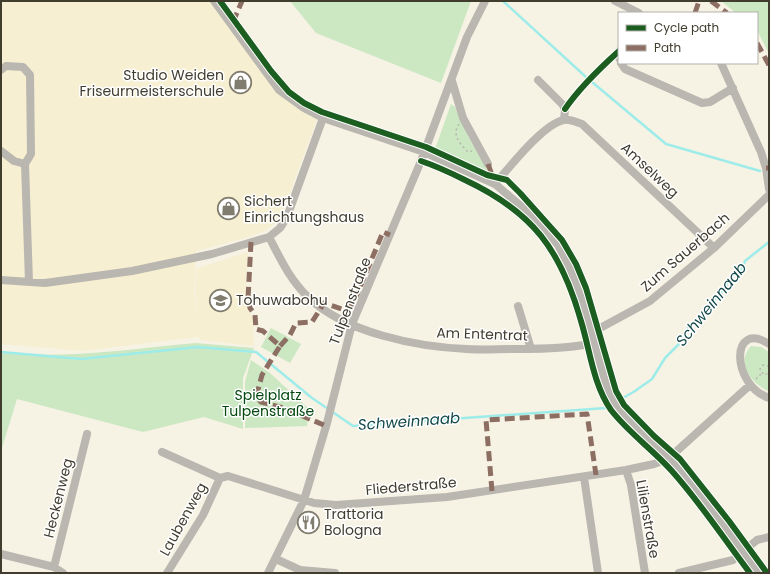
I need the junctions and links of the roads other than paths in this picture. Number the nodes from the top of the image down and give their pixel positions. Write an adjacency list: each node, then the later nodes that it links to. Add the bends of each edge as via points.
1 (214, 1): 11 (street, via 279,90)
2 (485, 1): 9 (street, Tulpenstraße, via 467,37)
3 (615, 1): 4 (street)
4 (635, 12)
5 (622, 64): 10 (street, via 625,69 702,103 710,102)
6 (721, 64): 10 (street)
7 (1, 70): 15 (street, via 6,66 23,67 30,75 31,154)
8 (538, 80): 12 (street, via 562,104 565,109)
9 (452, 81): 14 (street, Tulpenstraße); 16 (street, via 463,118)
10 (733, 88): 18 (street, via 761,152)
11 (323, 118): 14 (street); 20 (street, via 287,217 280,228)
12 (564, 120): 17 (street, via 552,124 526,148); 21 (street, Amselweg, via 582,124)
13 (1, 151): 15 (street, via 14,161)
14 (424, 152): 17 (street); 25 (street, Tulpenstraße)
15 (25, 164): 23 (street)
16 (488, 164)
17 (494, 184): 26 (street, via 534,217 558,246 569,266 583,303)
18 (769, 189)
19 (769, 195): 21 (street, Zum Sauerbach)
20 (269, 237): 23 (street, via 212,254 132,271 45,283); 25 (street, Am Ententrat, via 289,274 308,298)
21 (714, 248): 26 (street, Zum Sauerbach, via 650,301)
22 (1, 280): 23 (street)
23 (29, 282)
24 (518, 306): 29 (street)
25 (352, 324): 29 (street, Am Ententrat, via 404,341 434,346 467,350); 38 (street, Tulpenstraße)
26 (591, 334): 27 (street)
27 (594, 342): 29 (street, Am Ententrat); 34 (street, via 608,391 619,409)
28 (769, 344): 30 (street, via 751,339 741,347 739,358 742,372)
29 (532, 349)
30 (750, 385): 31 (street, via 762,396); 34 (street)
31 (769, 398)
32 (87, 434): 43 (street, Heckenweg)
33 (162, 452): 37 (street, Fliederstraße)
34 (669, 458): 35 (street, Fliederstraße); 40 (street)
35 (626, 470): 36 (street, Fliederstraße); 49 (street, Lilienstraße, via 631,486)
36 (584, 477): 38 (street, Fliederstraße, via 447,497 336,505); 48 (street)
37 (220, 478): 38 (street, Fliederstraße, via 228,476); 45 (street, Laubenweg, via 203,515)
38 (304, 500): 42 (street, Tulpenstraße)
39 (769, 537): 40 (street, via 757,540)
40 (744, 550): 50 (street, via 732,560); 51 (street)
41 (1, 554): 43 (street)
42 (276, 559): 46 (street, Tulpenstraße); 47 (street, via 300,570)
43 (54, 567): 44 (street)
44 (63, 573)
45 (167, 573)
46 (268, 573)
47 (335, 573)
48 (598, 573)
49 (645, 573)
50 (680, 573)
51 (759, 573)

